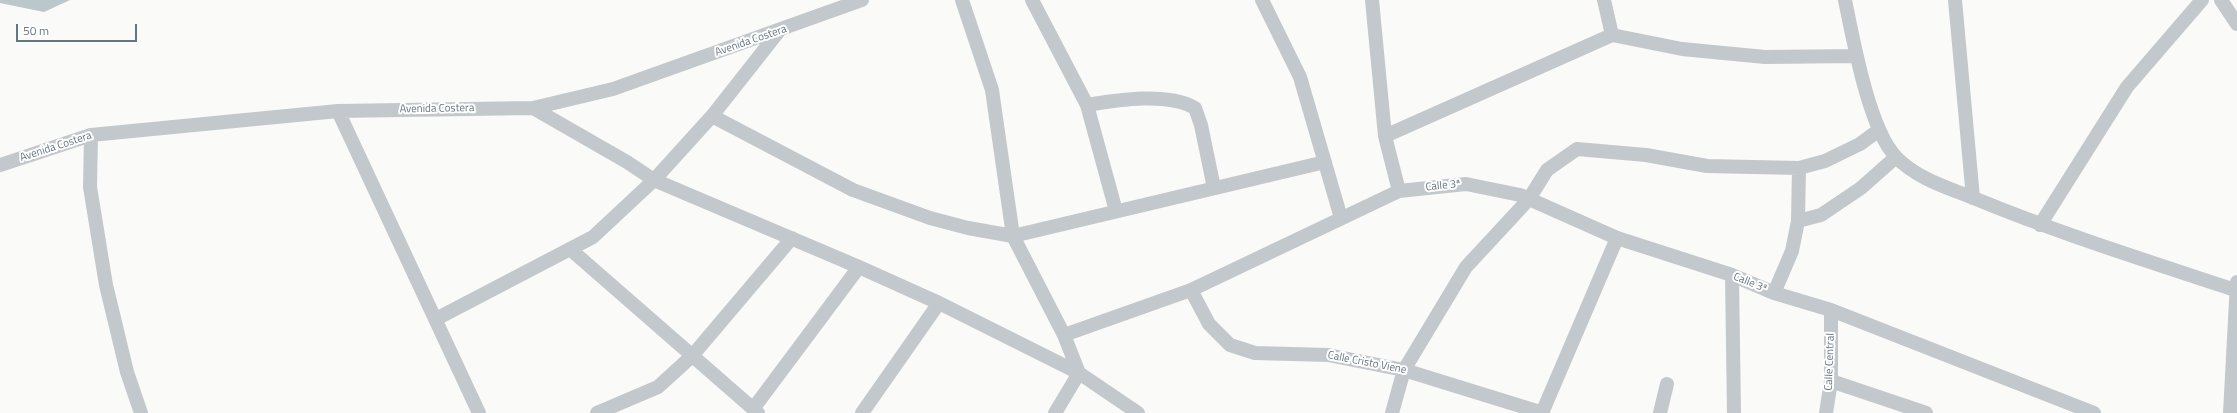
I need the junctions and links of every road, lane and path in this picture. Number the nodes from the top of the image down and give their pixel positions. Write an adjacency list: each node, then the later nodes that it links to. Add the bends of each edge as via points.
1 (862, 0): 12 (street, Avenida Costera)
2 (962, 0): 35 (street, via 992,90)
3 (1032, 0): 15 (street)
4 (1262, 0): 23 (street, via 1300,77)
5 (1372, 0): 21 (street)
6 (1604, 0): 13 (street)
7 (1846, 0): 14 (street)
8 (1955, 0): 29 (street)
9 (2202, 0): 34 (street, via 2127,87)
10 (2221, 0): 11 (street)
11 (2237, 24)
12 (779, 31): 16 (street, Avenida Costera, via 613,89); 18 (street)
13 (1612, 35): 14 (street, via 1682,49 1765,57); 21 (street)
14 (1856, 56): 19 (street)
15 (1087, 105): 27 (street, via 1116,100 1174,100 1195,108); 31 (street)
16 (533, 108): 17 (street, Avenida Costera); 26 (street)
17 (338, 111): 20 (street, Avenida Costera); 46 (street)
18 (712, 116): 26 (street); 35 (street, via 853,190 930,218)
19 (1879, 130): 22 (street); 25 (street, via 1860,144 1825,161)
20 (91, 135): 24 (street, Avenida Costera); 54 (street, via 90,187 106,285 127,372)
21 (1385, 136): 28 (street)
22 (1896, 157): 29 (street, via 1922,176); 33 (street, via 1861,188 1821,215)
23 (1325, 162): 27 (street); 32 (street)
24 (0, 165)
25 (1799, 168): 30 (street, via 1707,166 1646,155 1577,150 1547,170); 33 (street)
26 (654, 180): 36 (street); 38 (street, via 593,237)
27 (1214, 188): 31 (street)
28 (1399, 191): 30 (street, Calle 3ª, via 1466,184); 32 (street, Calle 3ª)
29 (1973, 198): 34 (street)
30 (1529, 199): 37 (street, Calle 3ª); 49 (street, via 1466,267)
31 (1116, 212): 35 (street)
32 (1341, 218): 42 (street, Calle 3ª)
33 (1798, 221): 43 (street, via 1792,251)
34 (2040, 226): 41 (street)
35 (1013, 236): 47 (street)
36 (792, 238): 39 (street); 48 (street)
37 (1617, 238): 40 (street, Calle 3ª); 61 (street)
38 (570, 249): 46 (street); 48 (street)
39 (859, 267): 44 (street); 53 (street)
40 (1732, 275): 43 (street, Calle 3ª); 63 (street)
41 (2236, 286): 67 (street)
42 (1191, 290): 47 (street, Calle 3ª); 49 (street, Calle Cristo Viene, via 1209,324 1230,344 1255,353 1328,354)
43 (1774, 292): 45 (street, Calle 3ª)
44 (939, 303): 50 (street); 57 (street)
45 (1831, 310): 51 (street, Calle Central); 66 (street, Calle 3ª)
46 (436, 319): 55 (street)
47 (1064, 335): 50 (street)
48 (692, 356): 53 (street); 56 (street, via 658,387)
49 (1404, 370): 60 (street); 61 (street, Calle Cristo Viene)
50 (1079, 373): 58 (street); 59 (street)
51 (1831, 381): 64 (street, Calle Central); 65 (street)
52 (1667, 384): 62 (street)
53 (756, 411)
54 (141, 413)
55 (479, 413)
56 (598, 413)
57 (862, 413)
58 (1055, 413)
59 (1138, 413)
60 (1392, 413)
61 (1542, 413)
62 (1660, 413)
63 (1734, 413)
64 (1826, 413)
65 (1926, 413)
66 (2094, 413)
67 (2230, 413)

